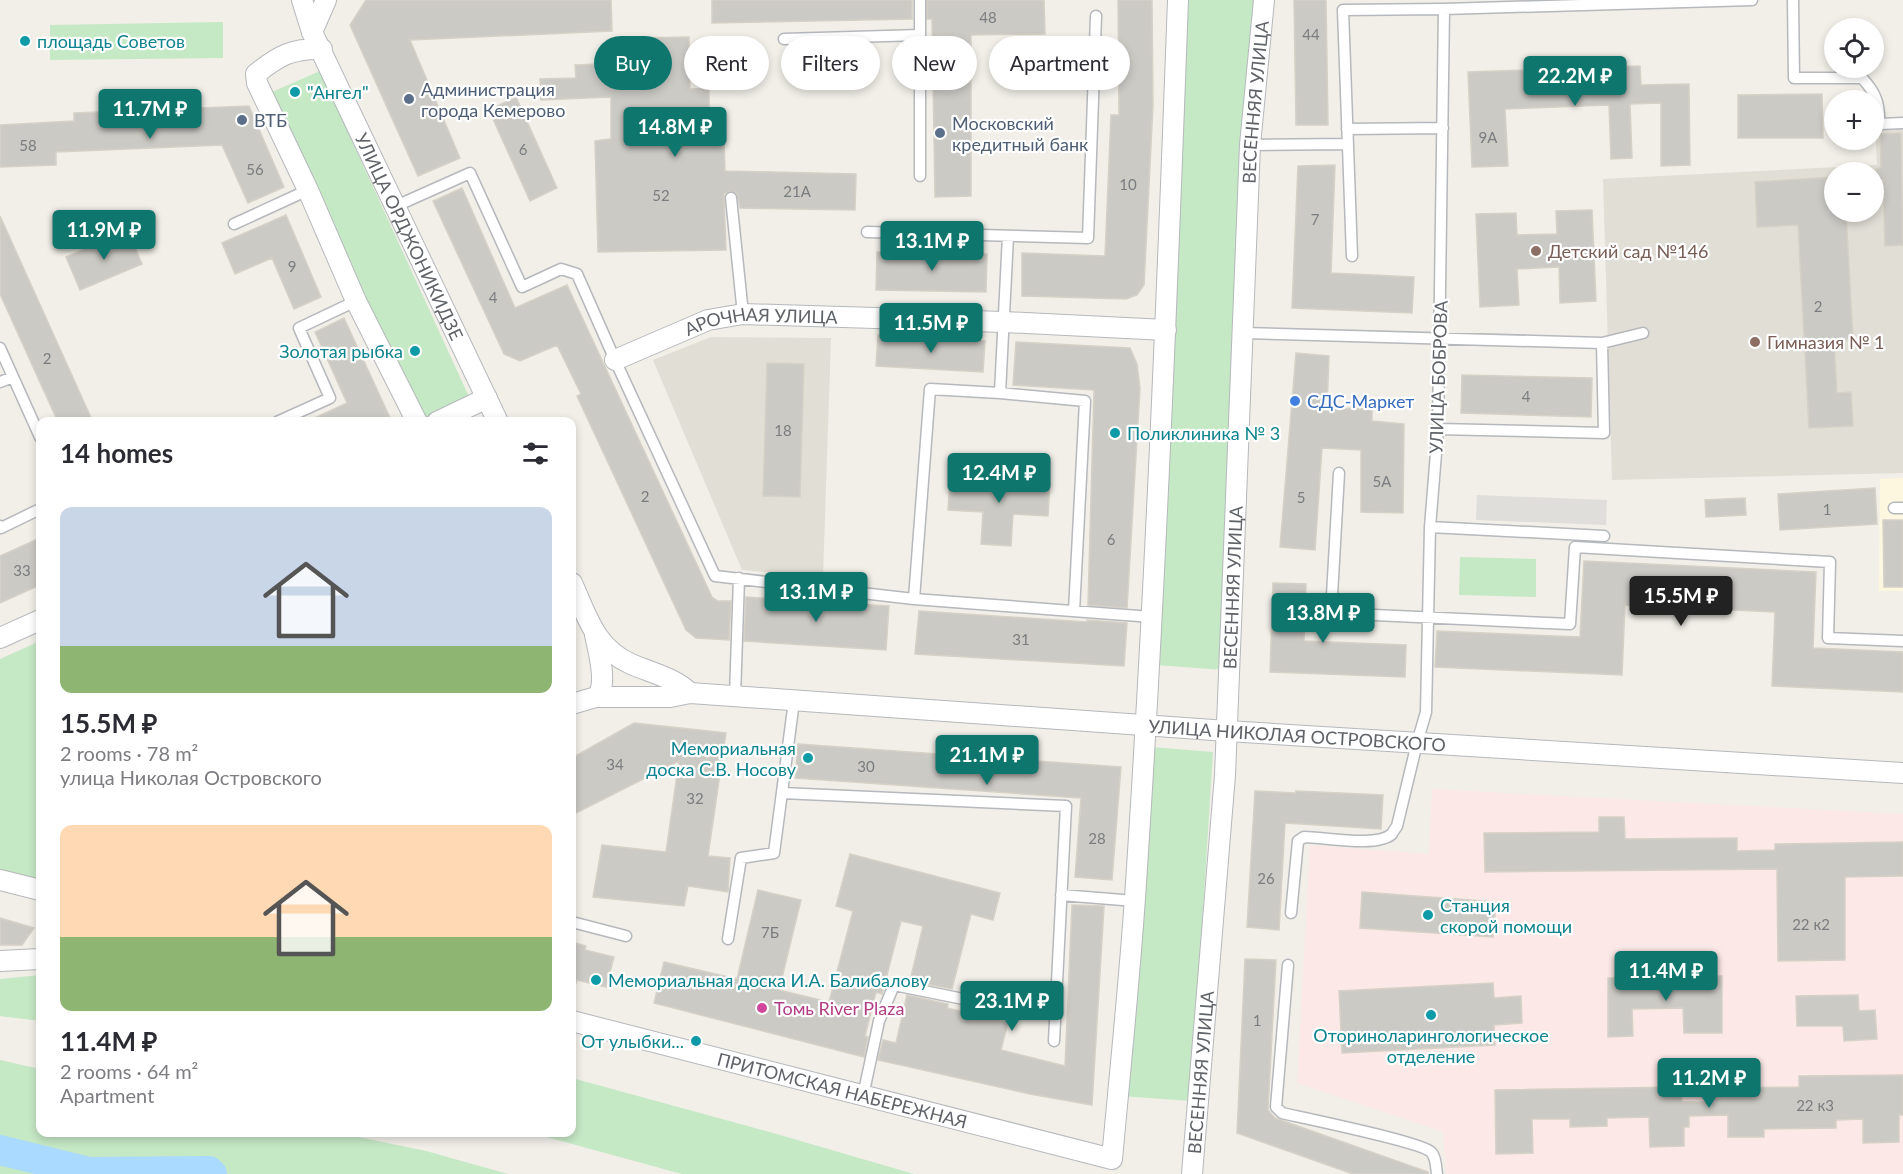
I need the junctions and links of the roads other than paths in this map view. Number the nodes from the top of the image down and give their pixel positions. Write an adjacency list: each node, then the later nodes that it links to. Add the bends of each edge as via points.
1 (302, 0): 12 (street, УЛИЦА ОРДЖОНИКИДЗЕ)
2 (326, 0): 12 (street)
3 (920, 0): 10 (lane)
4 (1178, 0): 29 (street)
5 (1264, 0): 17 (street, ВЕСЕННЯЯ УЛИЦА)
6 (1752, 0): 8 (lane)
7 (1792, 0): 13 (lane, via 1794,78 1862,78 1877,99 1879,124)
8 (1444, 9): 14 (lane, УЛИЦА БОБРОВА); 15 (lane, via 1343,10)
9 (1096, 16): 24 (lane, via 1088,238)
10 (920, 35): 11 (lane); 18 (lane)
11 (880, 36)
12 (317, 41): 19 (street, via 276,57 256,74); 21 (street, УЛИЦА ОРДЖОНИКИДЗЕ)
13 (1903, 123)
14 (1443, 128): 15 (lane); 32 (lane, УЛИЦА БОБРОВА)
15 (1347, 129): 16 (lane)
16 (1348, 144): 17 (lane); 25 (lane)
17 (1250, 145): 30 (street, ВЕСЕННЯЯ УЛИЦА)
18 (920, 176)
19 (308, 190): 22 (lane); 26 (street)
20 (731, 198): 27 (lane)
21 (396, 206): 35 (lane, via 470,173 522,287 561,269 577,274); 39 (street, УЛИЦА ОРДЖОНИКИДЗЕ)
22 (234, 224)
23 (867, 232): 24 (lane)
24 (1008, 236): 28 (lane)
25 (1352, 256)
26 (356, 301): 40 (lane, via 299,328 330,398); 41 (street)
27 (743, 314): 28 (street, АРОЧНАЯ УЛИЦА); 35 (street, АРОЧНАЯ УЛИЦА, via 708,320)
28 (1004, 322): 29 (street, АРОЧНАЯ УЛИЦА); 38 (lane)
29 (1166, 330): 56 (street)
30 (1244, 333): 32 (lane); 67 (street, ВЕСЕННЯЯ УЛИЦА)
31 (1644, 333): 33 (lane)
32 (1440, 340): 33 (lane); 45 (lane, УЛИЦА БОБРОВА)
33 (1602, 343): 45 (lane, via 1604,434)
34 (0, 348): 36 (lane)
35 (615, 360): 51 (lane, via 716,576)
36 (13, 377): 37 (lane); 44 (lane)
37 (0, 382)
38 (1000, 393): 53 (lane, via 930,389); 54 (lane, via 1085,400)
39 (486, 398): 42 (street); 43 (street, УЛИЦА ОРДЖОНИКИДЗЕ)
40 (288, 417)
41 (414, 417)
42 (446, 417)
43 (496, 417)
44 (36, 428)
45 (1438, 429): 49 (lane, УЛИЦА БОБРОВА)
46 (1339, 473): 55 (lane, via 1331,613)
47 (36, 511): 48 (lane)
48 (0, 526)
49 (1430, 527): 50 (lane); 55 (lane, УЛИЦА БОБРОВА)
50 (1604, 536)
51 (739, 578): 53 (lane); 62 (lane)
52 (576, 592): 58 (street)
53 (914, 599): 54 (lane)
54 (1074, 611): 56 (lane)
55 (1427, 616): 60 (lane, via 1570,624 1575,547 1830,562 1828,638); 68 (lane, УЛИЦА БОБРОВА, via 1426,712)
56 (1152, 617): 66 (street)
57 (36, 622): 59 (street)
58 (595, 635): 61 (street, via 616,656 673,680); 63 (street, via 603,684)
59 (0, 638)
60 (1903, 641)
61 (690, 693): 62 (street, УЛИЦА НИКОЛАЯ ОСТРОВСКОГО); 63 (street, via 670,698)
62 (735, 696): 64 (street, УЛИЦА НИКОЛАЯ ОСТРОВСКОГО)
63 (596, 697): 65 (street)
64 (794, 701): 66 (street, УЛИЦА НИКОЛАЯ ОСТРОВСКОГО); 70 (lane)
65 (576, 703)
66 (1146, 725): 67 (street, УЛИЦА НИКОЛАЯ ОСТРОВСКОГО); 74 (street)
67 (1227, 731): 68 (street, УЛИЦА НИКОЛАЯ ОСТРОВСКОГО); 86 (street, ВЕСЕННЯЯ УЛИЦА)
68 (1417, 743): 69 (street, УЛИЦА НИКОЛАЯ ОСТРОВСКОГО); 75 (lane, УЛИЦА БОБРОВА, via 1392,834 1362,841 1304,837 1298,842)
69 (1903, 773)
70 (782, 794): 73 (lane, via 1066,806); 78 (lane, via 774,853 741,858)
71 (0, 880): 72 (street)
72 (36, 889)
73 (1061, 895): 74 (lane); 84 (lane)
74 (1135, 901): 85 (street, ПРИТОМСКАЯ НАБЕРЕЖНАЯ, via 1112,1160)
75 (1291, 914)
76 (576, 923): 77 (lane)
77 (626, 936)
78 (728, 939)
79 (36, 958): 80 (street)
80 (0, 961)
81 (1288, 965): 87 (lane, via 1275,1107 1282,1113 1430,1150)
82 (993, 1005): 85 (lane, via 894,985 879,1021)
83 (576, 1022): 85 (street, ПРИТОМСКАЯ НАБЕРЕЖНАЯ)
84 (1054, 1041)
85 (863, 1096)
86 (1192, 1174)
87 (1437, 1174)

